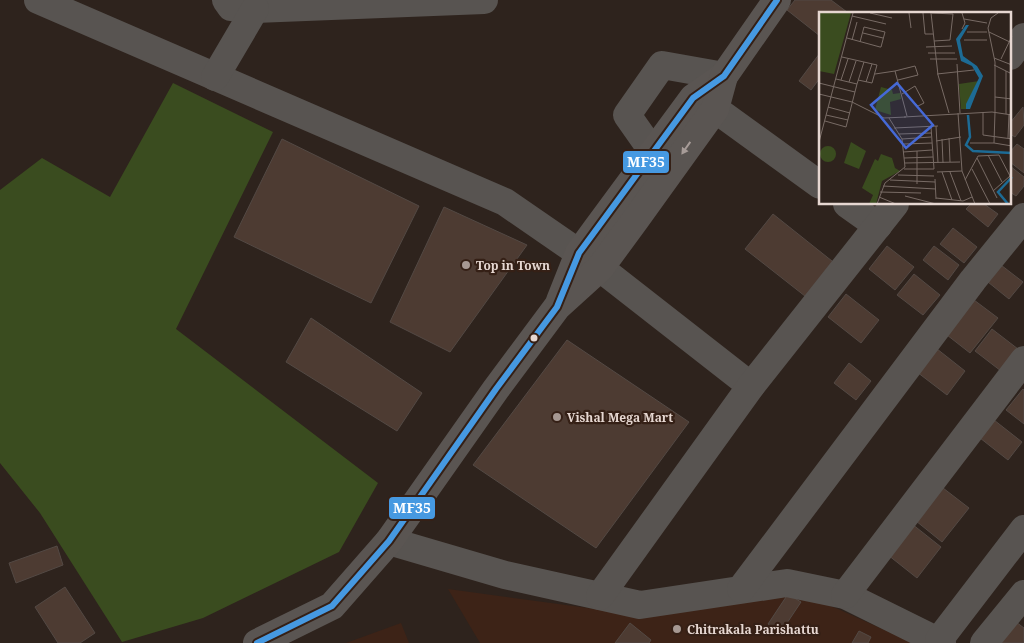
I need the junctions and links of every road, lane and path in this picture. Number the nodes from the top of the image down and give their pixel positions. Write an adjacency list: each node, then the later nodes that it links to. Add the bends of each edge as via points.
1 (38, 0): 7 (street)
2 (226, 0): 5 (street, via 231,7)
3 (484, 0): 5 (street)
4 (777, 0): 6 (main road)
5 (255, 9): 7 (street)
6 (724, 76): 8 (main road); 9 (street, via 662,65 627,115)
7 (215, 77): 15 (street, via 505,202)
8 (704, 103): 9 (main road); 10 (street); 15 (main road, one-way to 15)
9 (653, 152): 15 (main road)
10 (819, 184)
11 (847, 205): 14 (street)
12 (894, 205): 14 (street)
13 (1024, 216): 20 (street)
14 (878, 226): 17 (street)
15 (589, 261): 17 (street); 19 (main road)
16 (1024, 360): 22 (street)
17 (751, 386): 23 (street)
18 (1024, 529): 24 (street)
19 (389, 541): 23 (street, via 505,575); 25 (main road, via 332,606)
20 (741, 589): 22 (street, via 788,583); 23 (street, via 640,605)
21 (1024, 594): 26 (street)
22 (845, 595): 24 (street)
23 (600, 596)
24 (940, 642)
25 (257, 643)
26 (984, 643)

